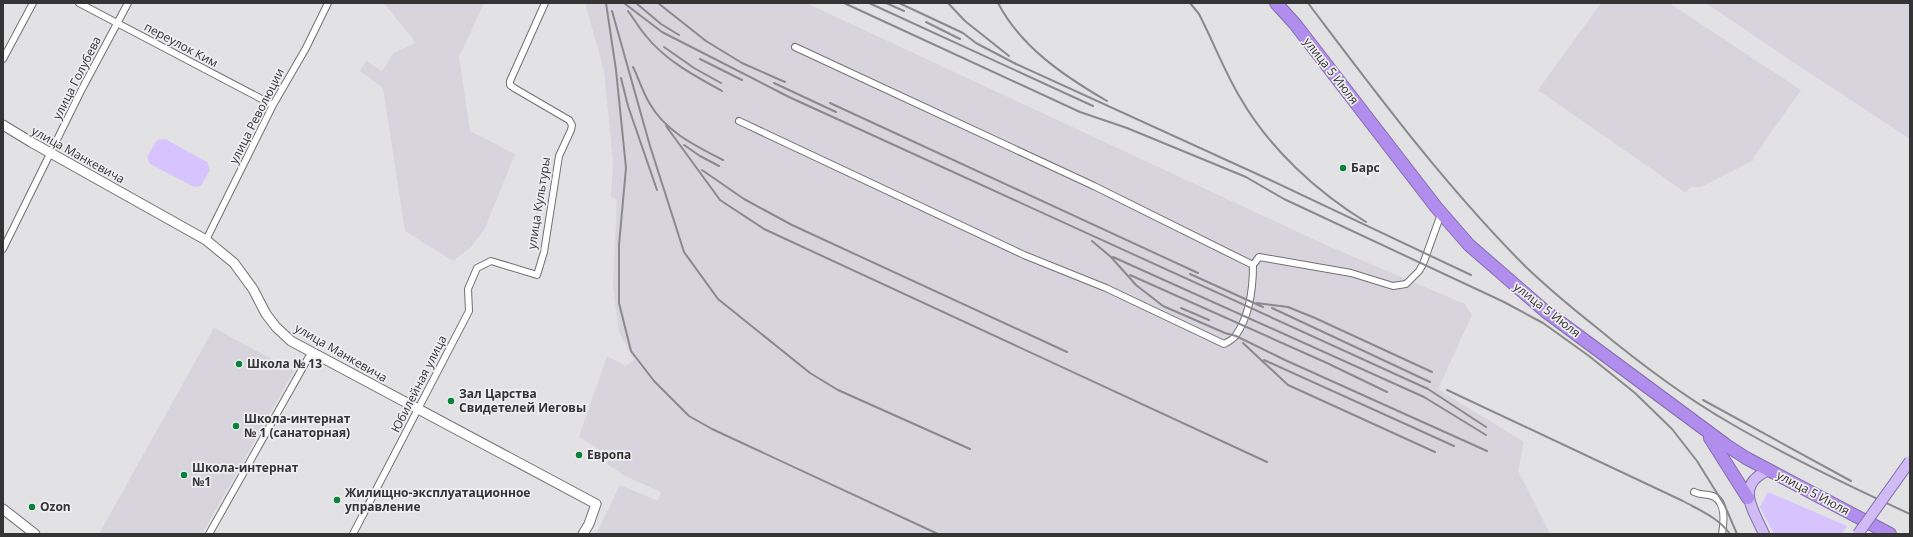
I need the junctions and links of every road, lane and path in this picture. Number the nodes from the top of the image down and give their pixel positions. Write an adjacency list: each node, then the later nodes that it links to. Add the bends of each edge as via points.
1 (33, 3): 9 (street)
2 (79, 3): 7 (street, переулок Ким)
3 (128, 3): 7 (street, улица Голубева)
4 (328, 3): 10 (street, улица Революции)
5 (546, 3): 17 (street, улица Культуры, via 510,85 569,120 572,125 559,156 544,252 537,275)
6 (1276, 3): 14 (highway, улица 5 Июля, via 1295,24)
7 (117, 24): 10 (street, переулок Ким); 13 (street, улица Голубева)
8 (795, 47): 18 (street, via 1094,186)
9 (3, 59)
10 (273, 105): 15 (street, улица Революции)
11 (739, 121): 18 (street, via 1024,255 1106,288 1224,344 1236,336 1246,313 1253,287)
12 (3, 125): 13 (street, улица Манкевича)
13 (51, 153): 15 (street, улица Манкевича); 16 (street, улица Голубева)
14 (1441, 214): 18 (street, via 1423,264 1406,284 1393,286 1351,273 1259,257); 21 (highway, улица 5 Июля, via 1469,245 1545,311)
15 (206, 240): 19 (street, улица Манкевича, via 234,263 276,327 291,341)
16 (3, 249)
17 (506, 265): 20 (street, Юбилейная улица, via 491,261 477,268 468,289 469,311)
18 (1253, 265)
19 (311, 353): 20 (street, улица Манкевича); 28 (street)
20 (418, 410): 29 (street, Юбилейная улица); 30 (street, улица Манкевича, via 596,504)
21 (1702, 427): 23 (highway, улица 5 Июля, via 1726,445); 25 (highway)
22 (1910, 461): 33 (main road, bridge)
23 (1769, 470): 25 (main road, via 1760,473 1756,478 1749,490); 34 (highway, улица 5 Июля)
24 (1694, 492): 31 (street, via 1710,495 1720,504 1725,516)
25 (1748, 498): 32 (main road)
26 (3, 508): 27 (street)
27 (35, 534)
28 (209, 534)
29 (352, 534)
30 (583, 534)
31 (1722, 534)
32 (1764, 534)
33 (1858, 534)
34 (1890, 534)

